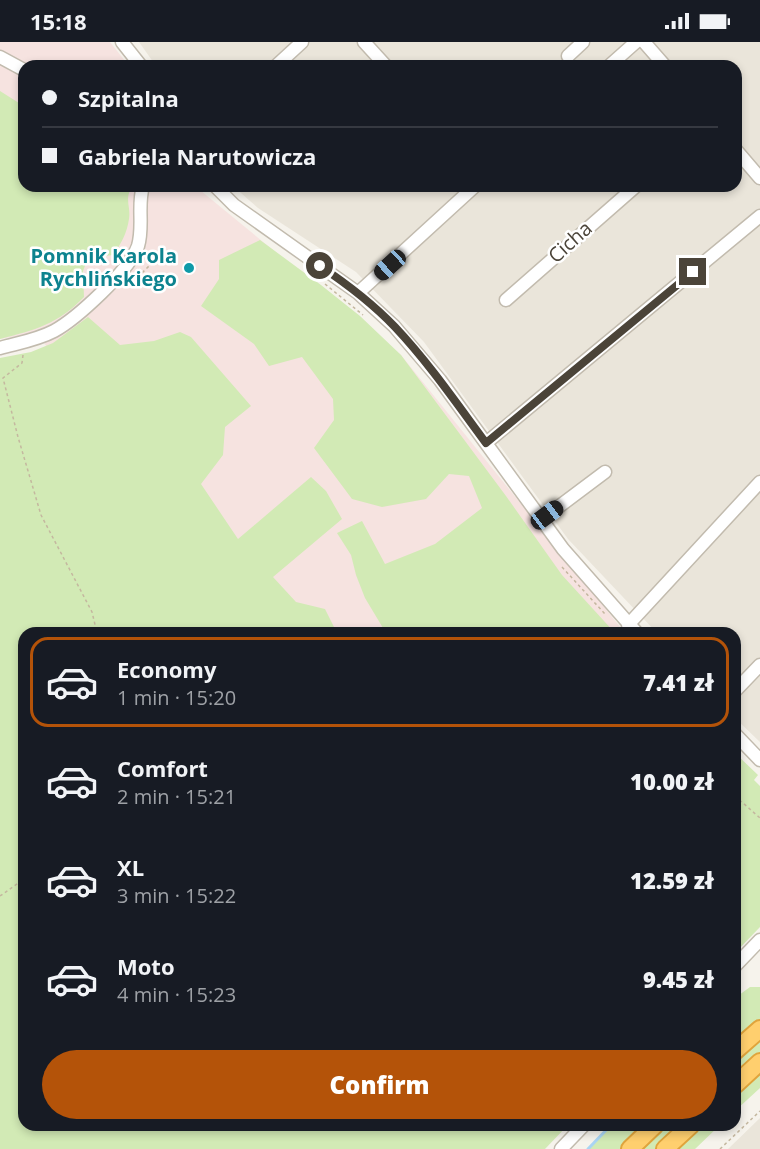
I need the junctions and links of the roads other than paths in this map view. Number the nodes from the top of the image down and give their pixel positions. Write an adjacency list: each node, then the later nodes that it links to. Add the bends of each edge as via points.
1 (122, 42): 9 (street)
2 (302, 42): 10 (street)
3 (364, 42): 11 (street)
4 (584, 42): 7 (street)
5 (636, 42): 12 (street)
6 (644, 42): 13 (street)
7 (568, 56)
8 (0, 57): 14 (street)
9 (136, 60)
10 (282, 60)
11 (380, 60)
12 (616, 60)
13 (660, 60)
14 (18, 67)
15 (742, 157): 16 (street)
16 (760, 178)
17 (142, 192): 24 (street, via 139,242 134,257 116,277 54,331)
18 (214, 192): 22 (street)
19 (469, 192): 22 (street)
20 (629, 192): 23 (street, Cicha)
21 (760, 216): 25 (street)
22 (358, 293): 25 (street, via 424,360)
23 (506, 300)
24 (0, 348)
25 (486, 443): 28 (street)
26 (605, 472): 28 (street)
27 (760, 482): 30 (street)
28 (541, 520): 29 (street)
29 (631, 627)
30 (635, 627)
31 (760, 665): 32 (street)
32 (741, 685)
33 (741, 740): 34 (street)
34 (760, 760)
35 (760, 940): 36 (street)
36 (741, 960)
37 (760, 1029): 38 (highway)
38 (741, 1046)
39 (760, 1062): 40 (highway)
40 (741, 1079)
41 (578, 1131): 44 (street)
42 (649, 1131): 45 (highway)
43 (684, 1131): 46 (highway)
44 (561, 1149)
45 (630, 1149)
46 (665, 1149)

